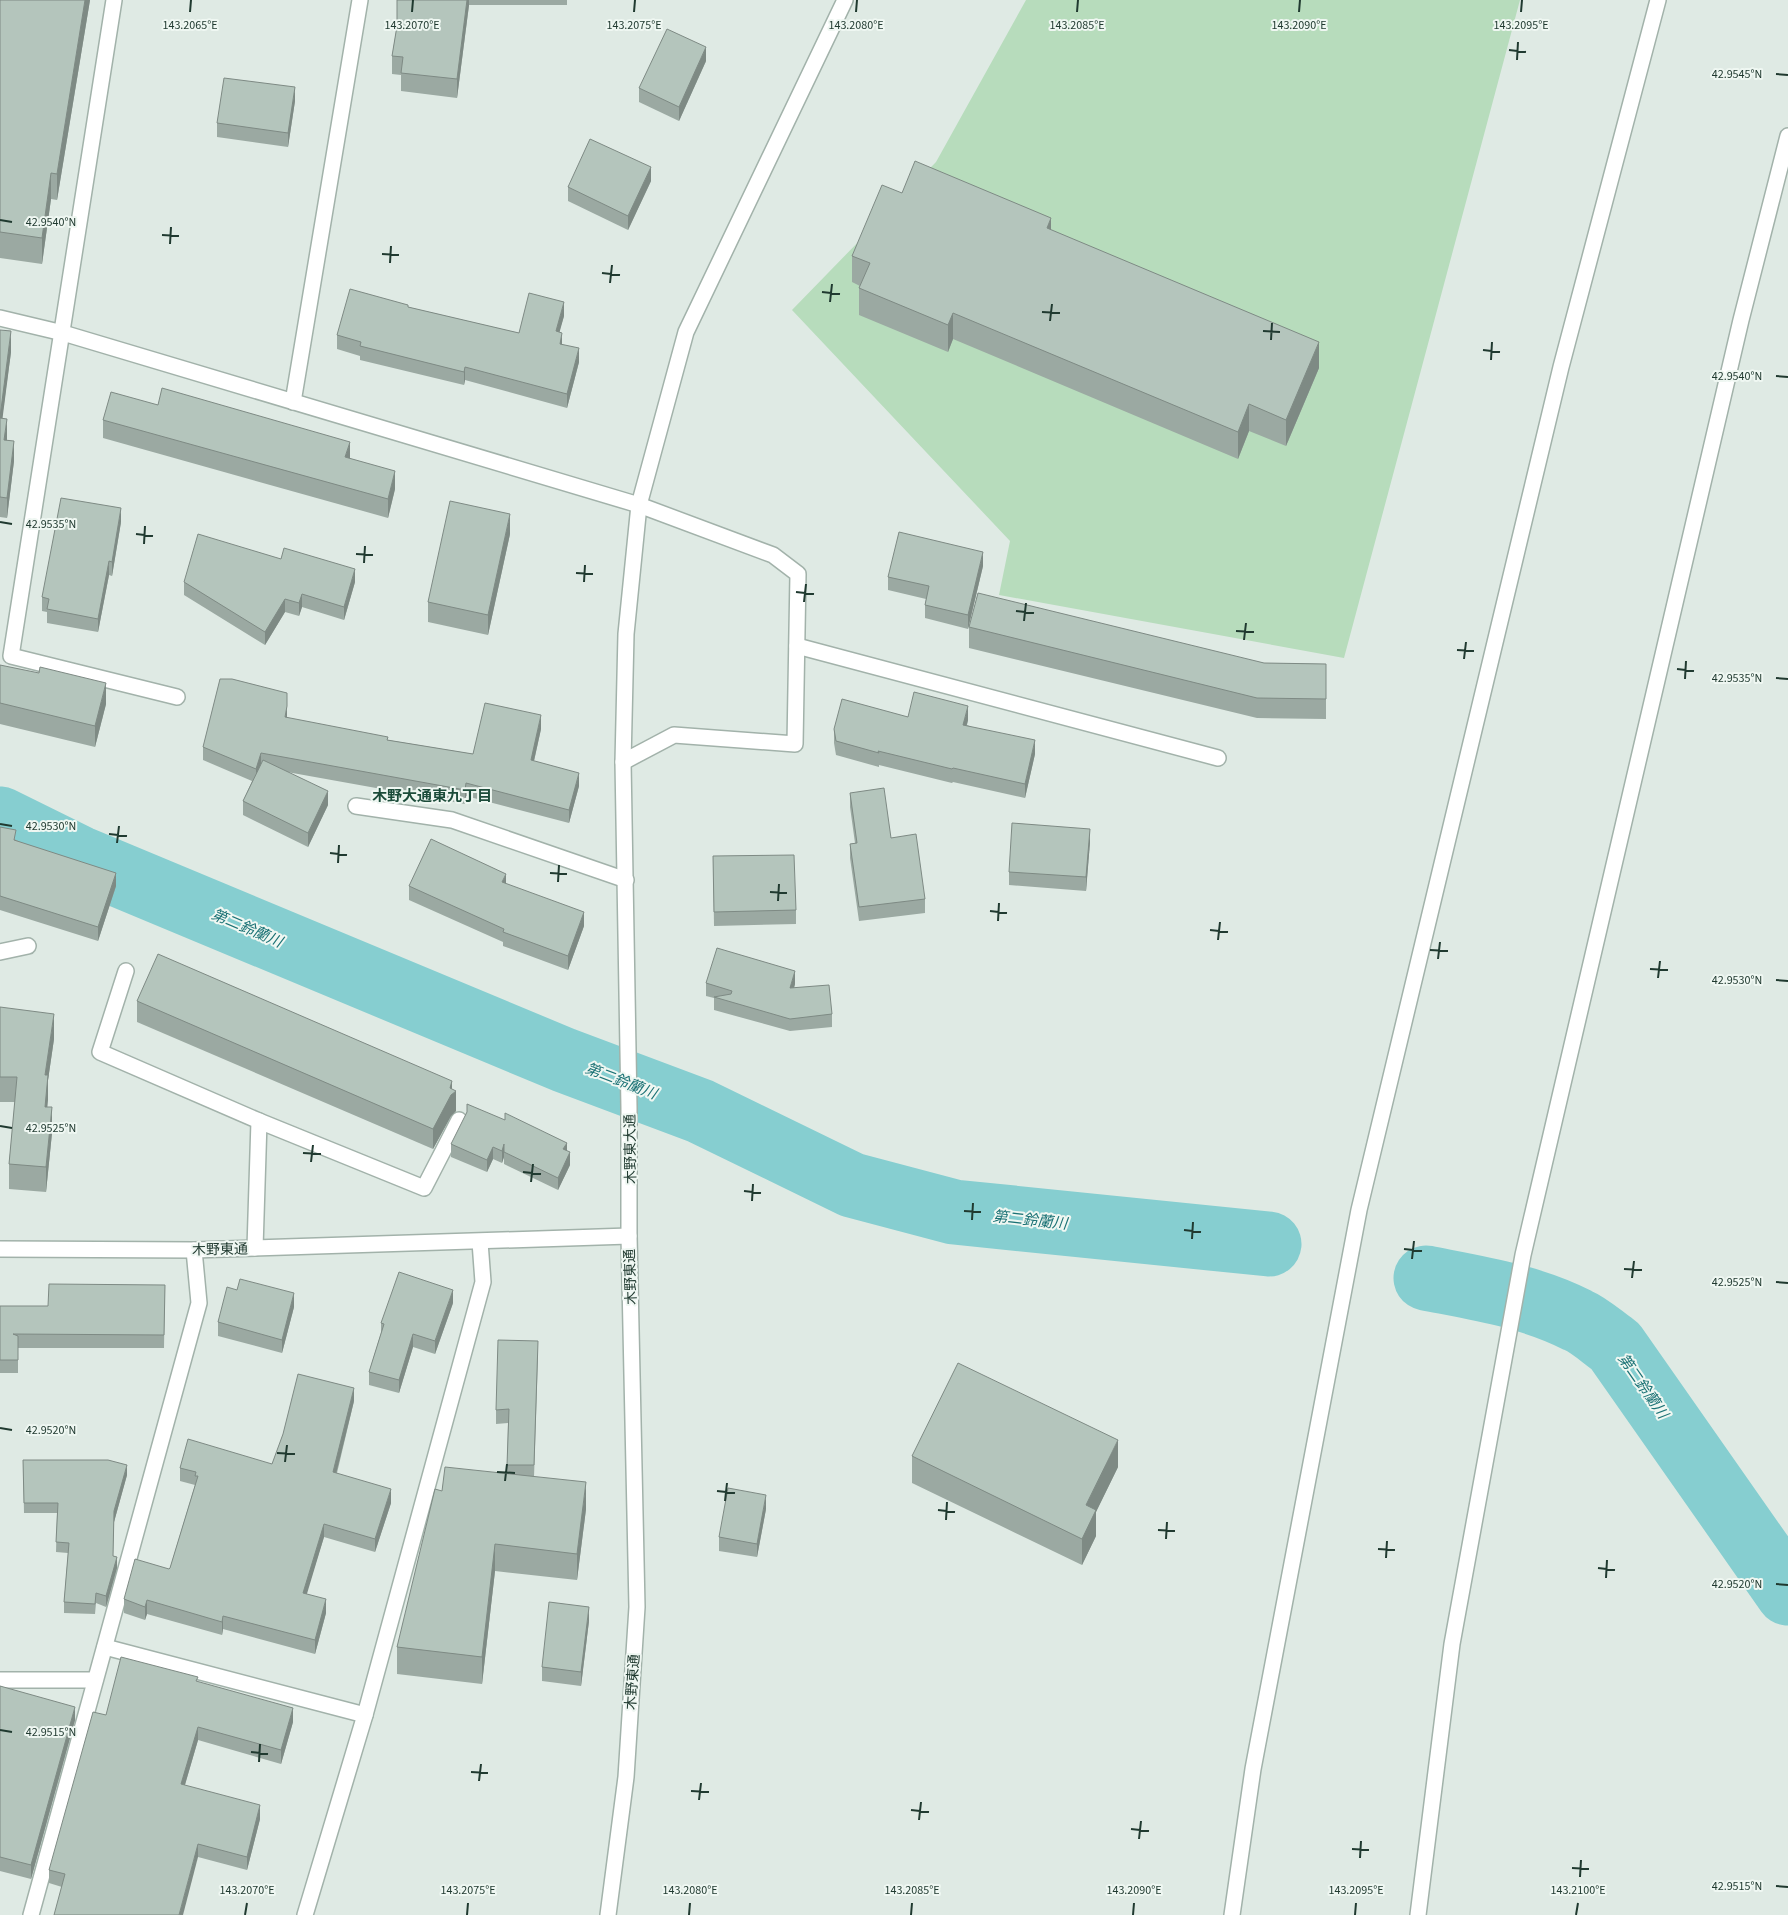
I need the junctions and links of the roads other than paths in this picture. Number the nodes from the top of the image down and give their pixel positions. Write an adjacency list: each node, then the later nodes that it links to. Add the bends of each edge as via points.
1 (114, 0): 7 (street)
2 (360, 0): 8 (street)
3 (845, 0): 9 (street, 木野東大通, via 686,332)
4 (1658, 0): 33 (street, via 1561,367 1359,1210 1253,1769)
5 (1788, 136): 34 (street, via 1741,320 1523,1255 1452,1644)
6 (0, 318): 7 (street)
7 (63, 333): 8 (street); 11 (street, via 11,656)
8 (293, 402): 9 (street)
9 (638, 505): 10 (street, via 773,555 798,574); 13 (street, 木野東大通, via 626,634)
10 (796, 646): 12 (street); 13 (street, via 795,744 674,735)
11 (177, 697)
12 (1218, 758)
13 (623, 762): 15 (street, 木野東大通)
14 (356, 806): 15 (street, via 452,820)
15 (626, 880): 21 (street, 木野東大通)
16 (28, 946): 17 (street)
17 (0, 952)
18 (126, 971): 20 (street, via 100,1052)
19 (459, 1120): 20 (street, via 424,1188)
20 (258, 1121): 23 (street)
21 (629, 1236): 22 (street, 木野東通); 32 (street, 木野東通, via 637,1607 626,1777)
22 (480, 1242): 23 (street, 木野東通); 29 (street, via 483,1282)
23 (256, 1248): 25 (street, 木野東通)
24 (0, 1249): 25 (street, 木野東通)
25 (194, 1250): 26 (street, via 199,1303)
26 (105, 1647): 28 (street); 29 (street)
27 (0, 1680): 28 (street)
28 (95, 1680): 30 (street)
29 (364, 1715): 31 (street)
30 (31, 1915)
31 (305, 1915)
32 (608, 1915)
33 (1232, 1915)
34 (1418, 1915)

